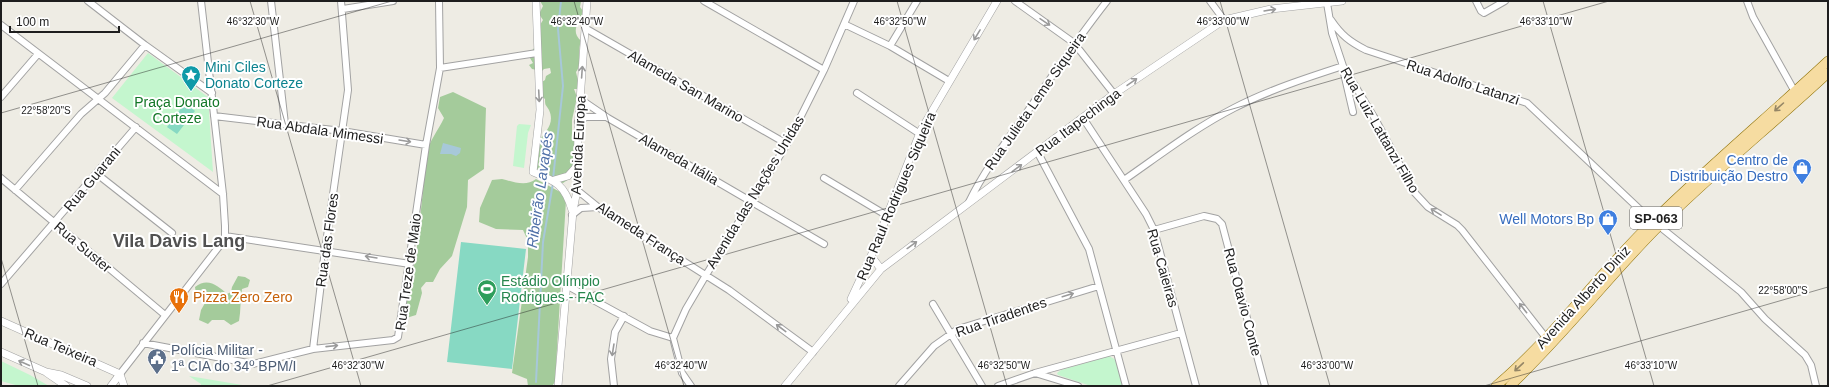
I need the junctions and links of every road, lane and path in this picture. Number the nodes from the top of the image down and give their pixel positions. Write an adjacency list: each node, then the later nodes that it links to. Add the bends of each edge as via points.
1 (88, 1): 28 (street)
2 (201, 1): 39 (street)
3 (271, 1): 50 (street)
4 (341, 1): 21 (street, Rua das Flores)
5 (393, 1): 21 (street)
6 (439, 1): 34 (street, Rua Treze de Maio)
7 (536, 1): 30 (street)
8 (587, 1): 26 (street, Avenida Europa)
9 (704, 1): 35 (street)
10 (854, 1): 24 (street, Avenida das Nações Unidas)
11 (917, 1): 29 (street)
12 (997, 1): 37 (street, Rua Raul Rodrigues Siqueira, one-way to 37)
13 (1015, 1): 27 (street, one-way to 27)
14 (1107, 1): 27 (street, Rua Julieta Leme Siqueira)
15 (1210, 1): 23 (street)
16 (1342, 1): 20 (street, Rua Itapechinga)
17 (1476, 1): 18 (street, via 1484,13)
18 (1505, 1)
19 (1747, 1): 38 (street, via 1753,17)
20 (1327, 3): 22 (street, Rua Adolfo Latanzi); 23 (street, Rua Itapechinga, one-way to 20, via 1271,9)
21 (343, 9): 52 (street, Rua das Flores, via 348,90)
22 (1329, 17): 33 (street, Rua Luiz Lattanzi Filho); 72 (street, Rua Adolfo Latanzi, via 1351,43 1366,50 1527,103)
23 (1224, 20): 41 (street, Rua Itapechinga, one-way to 23)
24 (844, 24): 29 (street); 35 (street, Avenida das Nações Unidas)
25 (1, 25): 31 (street)
26 (585, 28): 43 (street, Avenida Europa, one-way to 26); 54 (street, Alameda San Marino)
27 (1074, 43): 41 (street); 67 (street, Rua Julieta Leme Siqueira, via 994,159)
28 (145, 45): 39 (street); 44 (street, via 104,93)
29 (890, 46): 37 (street)
30 (537, 53): 34 (street); 61 (street, one-way to 61, via 540,110 533,172)
31 (38, 54): 42 (street); 44 (street)
32 (1828, 62): 38 (main road, Avenida Alberto Diniz / SP-063)
33 (1343, 66): 45 (street); 62 (street, via 1287,84 1234,108 1186,136); 93 (street, Rua Luiz Lattanzi Filho, one-way to 33, via 1462,230 1428,207 1415,193)
34 (440, 68): 55 (street, Rua Treze de Maio)
35 (824, 70): 54 (street, Avenida das Nações Unidas)
36 (1828, 73): 72 (main road, Avenida Alberto Diniz / SP-063)
37 (949, 81): 53 (street, Rua Raul Rodrigues Siqueira)
38 (1795, 92): 72 (main road, Avenida Alberto Diniz / SP-063, one-way to 72)
39 (212, 93): 46 (street)
40 (857, 94): 53 (street)
41 (1114, 94): 48 (street, Rua Itapechinga)
42 (1, 97)
43 (580, 97): 47 (street, Alameda Itália); 49 (street, Avenida Europa)
44 (96, 98): 51 (street); 63 (street)
45 (1354, 112)
46 (214, 116): 50 (street, Rua Abdala Mimessi); 65 (street)
47 (608, 118): 49 (street, Alameda Itália, via 590,116); 66 (street, Alameda Itália)
48 (1083, 118): 56 (street, Rua Itapechinga); 62 (street, Rua Caieiras)
49 (578, 122): 57 (street, Avenida Europa)
50 (285, 124): 52 (street, Rua Abdala Mimessi)
51 (136, 127): 58 (street, Rua Guarani); 65 (street)
52 (342, 131): 55 (street, Rua Abdala Mimessi, one-way to 55); 77 (street, Rua das Flores)
53 (920, 134): 70 (street, Rua Raul Rodrigues Siqueira)
54 (787, 144): 66 (street, Avenida das Nações Unidas)
55 (426, 145): 79 (street, Rua Treze de Maio)
56 (1038, 153): 67 (street, Rua Itapechinga, one-way to 56); 84 (street, via 1089,249)
57 (576, 167): 61 (street, via 568,176); 64 (street, Avenida Europa)
58 (96, 174): 71 (street, Rua Guarani); 74 (street)
59 (1, 178): 63 (street, Rua Suster)
60 (824, 178): 70 (street)
61 (554, 180): 69 (street, via 569,197)
62 (1124, 180): 73 (street, Rua Caieiras)
63 (15, 190): 71 (street, Rua Suster)
64 (578, 190): 68 (street, Alameda França); 69 (street, Avenida Europa)
65 (223, 194): 75 (street)
66 (750, 201): 76 (street, Alameda Itália); 81 (street, Avenida das Nações Unidas)
67 (969, 204): 80 (street, Rua Itapechinga, one-way to 67)
68 (598, 207): 69 (street, via 581,208); 81 (street, Alameda França)
69 (573, 213): 83 (street, Avenida Europa)
70 (886, 215): 78 (street, Rua Raul Rodrigues Siqueira)
71 (54, 223): 82 (street, Rua Guarani); 87 (street, Rua Suster)
72 (1656, 224): 93 (main road, Avenida Alberto Diniz / SP-063); 118 (main road, Avenida Alberto Diniz / SP-063, via 1564,332); 119 (street, via 1741,292 1765,319 1805,355 1811,365)
73 (1154, 230): 91 (street, Rua Caieiras); 116 (street, Rua Otavio Conte, via 1204,216 1217,219 1222,224)
74 (172, 234)
75 (225, 236): 77 (street); 87 (street)
76 (824, 244)
77 (325, 250): 79 (street, one-way to 77); 95 (street, Rua das Flores)
78 (871, 256): 80 (street); 86 (street, Rua Raul Rodrigues Siqueira)
79 (410, 264): 95 (street, Rua Treze de Maio, one-way to 79, via 393,340 398,337)
80 (881, 269): 86 (street, Rua Itapechinga)
81 (706, 275): 92 (street, Avenida das Nações Unidas); 98 (street, Alameda França, one-way to 81)
82 (1, 284)
83 (566, 284): 88 (street); 106 (street, Avenida Europa)
84 (1099, 286): 90 (street, Rua Tiradentes, one-way to 84, via 968,325); 96 (street)
85 (933, 304): 90 (street)
86 (847, 309): 98 (street)
87 (165, 315): 94 (street)
88 (624, 316): 92 (street, via 650,330); 107 (street, one-way to 107, via 615,332 612,352)
89 (1, 321): 101 (street, Rua Teixeira)
90 (951, 333): 110 (street, Rua Tiradentes, via 934,346); 111 (street)
91 (1181, 333): 96 (street); 115 (street, Rua Caieiras)
92 (673, 338): 108 (street, via 682,373)
93 (1547, 338): 117 (main road, Avenida Alberto Diniz / SP-063, one-way to 117)
94 (143, 343): 95 (street, Rua Treze de Maio, via 253,364); 101 (street)
95 (313, 348)
96 (1116, 351): 100 (street); 114 (street)
97 (1, 352): 99 (street, one-way to 97)
98 (813, 352): 109 (street)
99 (46, 372): 102 (street); 103 (street)
100 (1035, 373): 112 (street); 113 (street)
101 (120, 374): 104 (street); 105 (street)
102 (66, 386)
103 (87, 386)
104 (111, 386)
105 (124, 386)
106 (558, 386)
107 (614, 386)
108 (691, 386)
109 (785, 386)
110 (898, 386)
111 (982, 386)
112 (998, 386)
113 (1078, 386)
114 (1126, 386)
115 (1196, 386)
116 (1265, 386)
117 (1496, 386)
118 (1510, 386)
119 (1816, 386)

